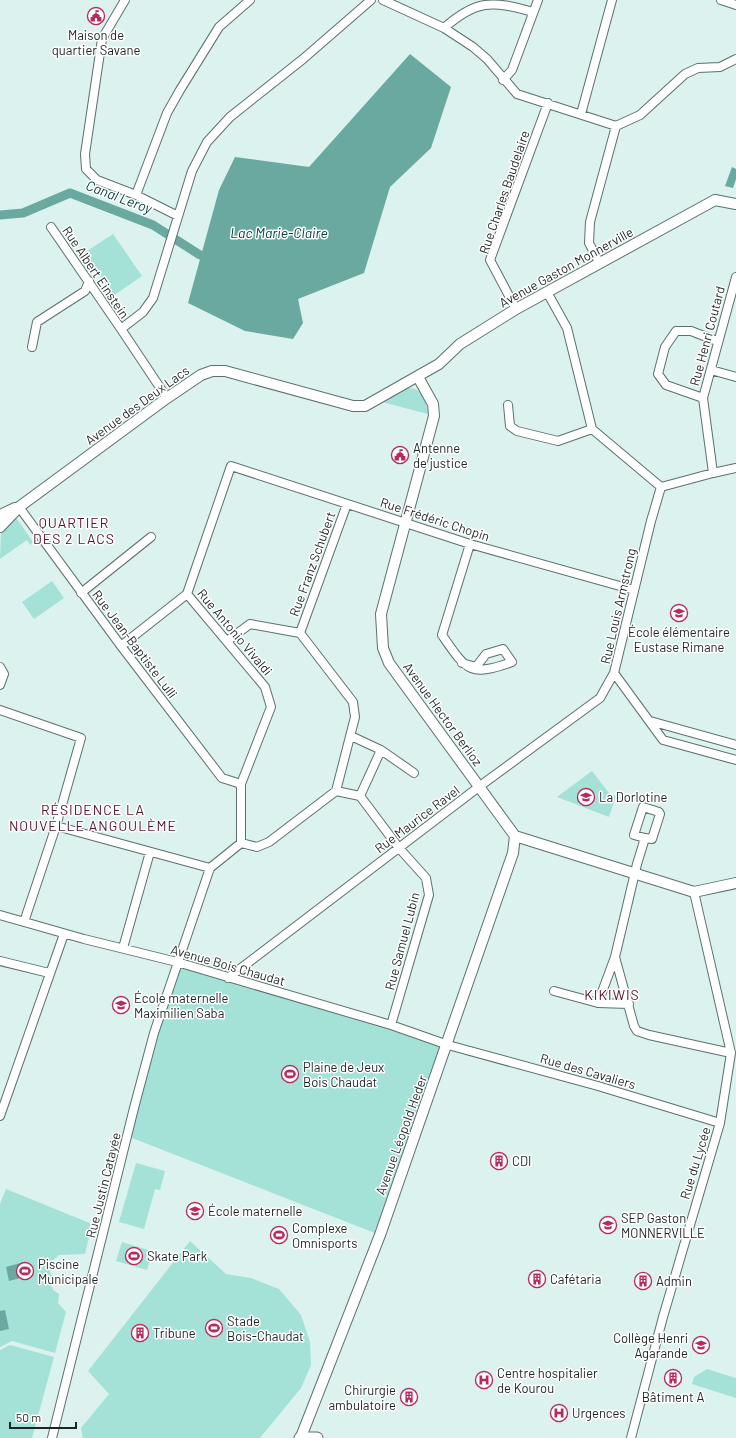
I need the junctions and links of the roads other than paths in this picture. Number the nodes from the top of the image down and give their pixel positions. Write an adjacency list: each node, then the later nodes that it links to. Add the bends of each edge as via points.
1 (125, 0): 16 (street, via 102,40 85,154 86,169 97,180)
2 (250, 0): 16 (street, via 219,27 180,90 167,113)
3 (371, 0): 18 (street, via 230,117 207,142 195,165)
4 (383, 0): 10 (street)
5 (538, 0): 9 (street)
6 (612, 0): 14 (street)
7 (721, 0): 8 (street)
8 (736, 5)
9 (533, 12): 10 (street, via 495,0 477,0 456,14); 12 (street, via 512,70)
10 (444, 28): 12 (street, via 487,59)
11 (736, 59): 15 (street, via 720,67 698,68 685,74 640,115)
12 (503, 80): 13 (street, via 517,94)
13 (548, 103): 14 (street); 25 (street, Rue Charles Baudelaire, via 490,260)
14 (581, 114): 15 (street)
15 (616, 126): 20 (street, via 590,222 589,243)
16 (136, 195): 18 (street)
17 (736, 204): 20 (street, Avenue Gaston Monnerville, via 715,200)
18 (178, 216): 26 (street, via 153,298 143,312)
19 (51, 227): 22 (street, Rue Albert Einstein)
20 (599, 262): 24 (street, Avenue Gaston Monnerville)
21 (736, 277): 23 (street, Rue Henri Coutard)
22 (88, 282): 26 (street, Rue Albert Einstein); 28 (street, via 85,291 36,322)
23 (735, 286): 27 (street, Rue Henri Coutard)
24 (547, 292): 25 (street, Avenue Gaston Monnerville); 35 (street, via 566,328)
25 (516, 309): 30 (street, Avenue Gaston Monnerville, via 460,344 440,364)
26 (122, 330): 32 (street, Rue Albert Einstein)
27 (717, 341): 29 (street, Rue Henri Coutard); 33 (street, via 691,331 676,331 665,348 658,374 666,385)
28 (32, 347)
29 (711, 370): 31 (street); 33 (street, Rue Henri Coutard)
30 (418, 377): 32 (street, Avenue des Deux Lacs, via 364,406 353,406 225,371 212,370); 43 (street, Avenue Hector Berlioz, via 433,404 434,416)
31 (736, 377)
32 (167, 398): 41 (street, Avenue des Deux Lacs)
33 (703, 398): 38 (street, Rue Henri Coutard)
34 (508, 405): 35 (street, via 510,426 516,431 558,441)
35 (592, 429): 39 (street)
36 (231, 466): 40 (street, Rue Frédéric Chopin); 49 (street, Rue Antonio Vivaldi)
37 (736, 468): 38 (street)
38 (713, 473): 39 (street)
39 (662, 487): 47 (street, Rue Louis Armstrong, via 650,521)
40 (347, 504): 43 (street, Rue Frédéric Chopin); 50 (street, Rue Franz Schubert)
41 (19, 507): 42 (street, Avenue des Deux Lacs); 44 (street, Avenue des Deux Lacs); 48 (street, Rue Jean-Baptiste Lulli)
42 (0, 514)
43 (406, 522): 46 (street, Rue Frédéric Chopin); 65 (street, Avenue Hector Berlioz, via 381,614 383,648 390,663)
44 (0, 527)
45 (151, 537): 48 (street)
46 (470, 544): 47 (street, Rue Frédéric Chopin); 53 (street, via 442,635)
47 (634, 590): 55 (street, Rue Louis Armstrong)
48 (81, 593): 52 (street, Rue Jean-Baptiste Lulli)
49 (187, 594): 51 (street, Rue Antonio Vivaldi); 52 (street)
50 (300, 633): 51 (street, via 250,624); 59 (street, via 353,702 355,717)
51 (227, 642): 64 (street, Rue Antonio Vivaldi, via 265,687 272,707)
52 (121, 646): 64 (street, Rue Jean-Baptiste Lulli, via 222,778)
53 (462, 663): 53 (street, via 474,670 491,669 512,662 503,649 486,654 476,667)
54 (0, 667): 56 (street, via 4,674)
55 (614, 673): 58 (street, Rue Louis Armstrong); 65 (street, Rue Maurice Ravel, via 600,698)
56 (0, 685)
57 (0, 710): 68 (street, via 81,738)
58 (650, 721): 60 (street); 62 (street, Rue Louis Armstrong, via 664,740)
59 (351, 736): 61 (street); 66 (street)
60 (736, 746)
61 (381, 750): 63 (street); 67 (street)
62 (736, 760)
63 (414, 774)
64 (241, 784): 71 (street, Rue Antonio Vivaldi)
65 (480, 786): 69 (street, Avenue Hector Berlioz); 72 (street, Rue Maurice Ravel)
66 (336, 791): 67 (street); 71 (street, via 269,842 257,847)
67 (360, 796): 72 (street, Rue Samuel Lubin)
68 (56, 826): 73 (street); 79 (street)
69 (515, 836): 75 (street); 92 (street, Avenue Léopold Heder, via 513,853)
70 (645, 838): 75 (street)
71 (241, 843): 74 (street)
72 (399, 848): 86 (street, Rue Maurice Ravel); 90 (street, Rue Samuel Lubin, via 426,878 429,895)
73 (150, 852): 74 (street); 81 (street)
74 (210, 868): 84 (street)
75 (635, 873): 77 (street); 82 (street)
76 (736, 883): 77 (street)
77 (694, 892): 91 (street, Rue du Lycée)
78 (0, 915): 79 (street, Avenue Bois Chaudat)
79 (24, 922): 80 (street, Avenue Bois Chaudat)
80 (64, 934): 81 (street, Avenue Bois Chaudat); 85 (street)
81 (123, 948): 84 (street, Avenue Bois Chaudat)
82 (615, 957): 88 (street); 89 (street)
83 (0, 961): 85 (street)
84 (177, 962): 86 (street, Avenue Bois Chaudat); 97 (street, Rue Justin Catayée, via 154,1033 134,1108)
85 (49, 973): 94 (street)
86 (228, 978): 90 (street, Avenue Bois Chaudat)
87 (554, 991): 88 (street)
88 (598, 1003): 89 (street)
89 (629, 1004): 93 (street, via 637,1031)
90 (391, 1025): 92 (street, Avenue Bois Chaudat)
91 (732, 1037): 93 (street, Rue du Lycée)
92 (448, 1045): 95 (street, Rue des Cavaliers); 96 (street, Avenue Léopold Heder, via 380,1235)
93 (731, 1053): 95 (street, Rue du Lycée)
94 (0, 1115)
95 (720, 1123): 99 (street, Rue du Lycée, via 689,1224)
96 (300, 1437): 98 (main road)
97 (52, 1438)
98 (317, 1438)
99 (631, 1438)

